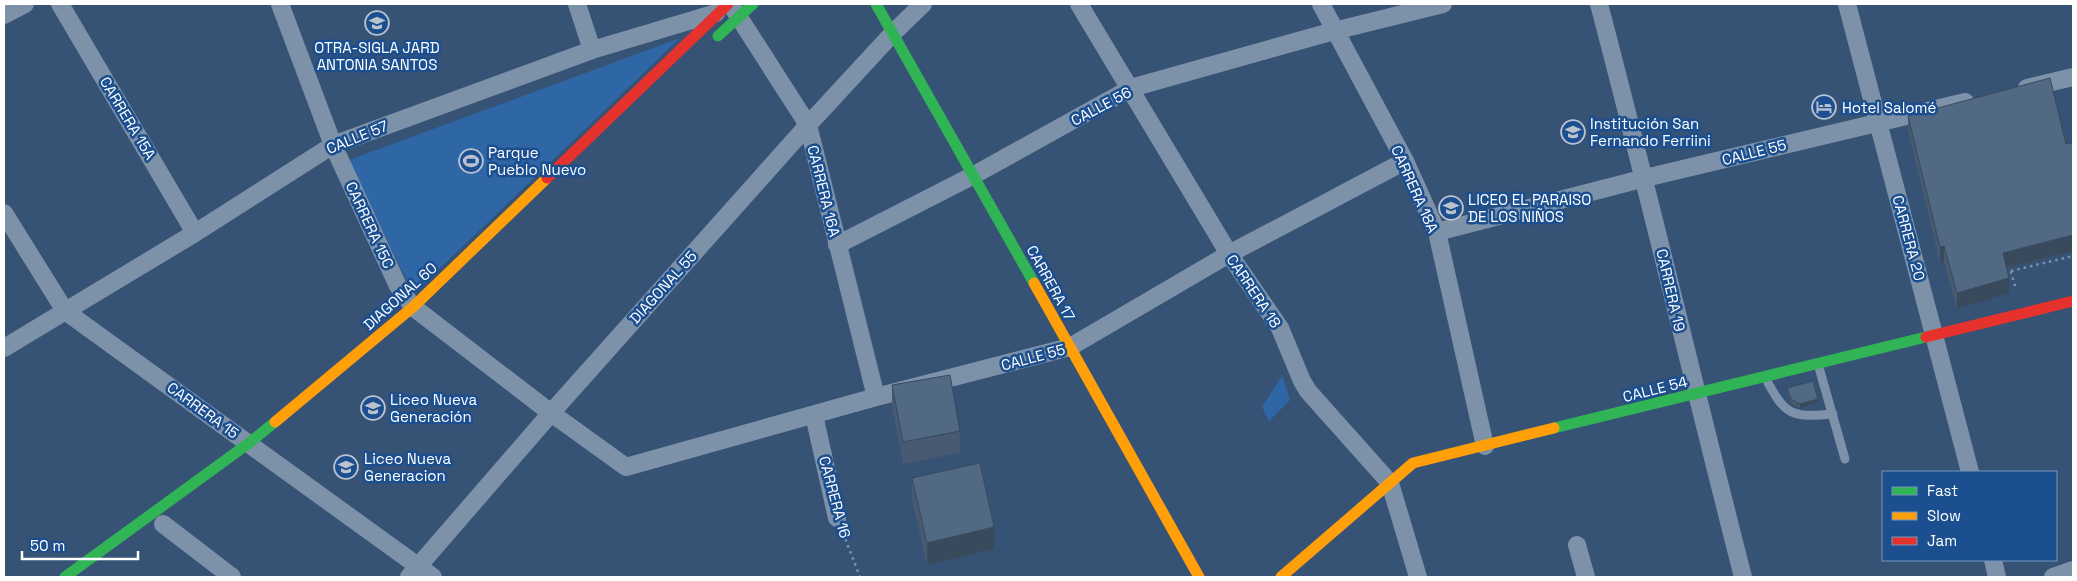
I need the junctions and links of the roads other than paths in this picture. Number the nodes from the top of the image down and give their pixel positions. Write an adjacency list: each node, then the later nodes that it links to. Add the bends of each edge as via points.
1 (25, 4): 14 (street)
2 (60, 4): 31 (street, CARRERA 15A)
3 (280, 4): 25 (street, CARRERA 15C)
4 (577, 4): 18 (street)
5 (753, 4): 13 (street, DIAGONAL 60)
6 (876, 4): 16 (street, CARRERA 17)
7 (923, 4): 16 (street, DIAGONAL 55)
8 (1079, 4): 20 (street, CARRERA 18)
9 (1321, 4): 15 (street, CARRERA 18A)
10 (1443, 4): 15 (street, CALLE 56)
11 (1599, 4): 28 (street, CARRERA 19)
12 (1847, 4): 23 (street, CARRERA 20)
13 (729, 9): 17 (street, DIAGONAL 60); 18 (street, CALLE 57); 24 (street, CARRERA 16A); 36 (street, DIAGONAL 60)
14 (4, 15)
15 (1334, 31): 20 (street, CALLE 56); 26 (street, CARRERA 18A)
16 (893, 33): 24 (street, DIAGONAL 55); 27 (street, CARRERA 17)
17 (711, 43)
18 (592, 50): 25 (street, CALLE 57)
19 (2073, 77): 21 (street)
20 (1131, 88): 27 (street, CALLE 56); 33 (street, CARRERA 18)
21 (2008, 92)
22 (1980, 98): 23 (street, CALLE 55)
23 (1878, 121): 28 (street, CALLE 55); 37 (street, CARRERA 20)
24 (808, 125): 32 (street, CARRERA 16A); 45 (street, DIAGONAL 55)
25 (333, 145): 31 (street, CALLE 57); 36 (street, CARRERA 15C, via 398,286)
26 (1405, 161): 30 (street, CARRERA 18A); 33 (street, CALLE 55)
27 (974, 175): 32 (street, CALLE 56); 38 (street, CARRERA 17)
28 (1645, 178): 30 (street, CALLE 55); 42 (street, CARRERA 19)
29 (4, 213): 35 (street, CARRERA 15)
30 (1437, 232): 48 (street, CARRERA 18A)
31 (195, 233): 35 (street, CALLE 57)
32 (837, 245): 43 (street, CARRERA 16A)
33 (1229, 254): 38 (street, CALLE 55); 54 (street, CARRERA 18, via 1280,328 1308,391)
34 (2073, 301): 37 (street, CALLE 54)
35 (65, 311): 39 (street, CALLE 57); 49 (street, CARRERA 15)
36 (421, 313): 45 (street, CARRERA 15C); 49 (street, DIAGONAL 60)
37 (1934, 335): 40 (street, CALLE 54); 53 (street, CARRERA 20)
38 (1070, 347): 43 (street, CALLE 55); 63 (street, CARRERA 17)
39 (4, 348)
40 (1818, 364): 41 (street, CALLE 54); 46 (lane)
41 (1765, 377): 42 (street, CALLE 54); 46 (lane, via 1780,404 1793,413)
42 (1696, 394): 48 (street, CALLE 54); 67 (street, CARRERA 19)
43 (876, 397): 47 (street, CALLE 55)
44 (311, 407): 49 (street, DIAGONAL 60)
45 (550, 413): 52 (street, CARRERA 15C); 60 (street, DIAGONAL 55)
46 (1832, 414): 50 (lane)
47 (814, 415): 52 (street, CALLE 55); 55 (street, CARRERA 16)
48 (1485, 446): 54 (street, CALLE 54, via 1413,463)
49 (254, 447): 51 (street, DIAGONAL 60); 60 (street, CARRERA 15); 61 (street, DIAGONAL 60)
50 (1845, 459)
51 (244, 462)
52 (626, 467)
53 (1970, 471)
54 (1390, 483): 64 (street, CALLE 54); 65 (street, CARRERA 18)
55 (837, 518)
56 (162, 524): 62 (street)
57 (1577, 545): 66 (street)
58 (1993, 561): 68 (street)
59 (2073, 570): 69 (street)
60 (420, 574)
61 (65, 577)
62 (232, 577)
63 (1198, 577)
64 (1280, 577)
65 (1418, 577)
66 (1586, 577)
67 (1743, 577)
68 (1997, 577)
69 (2054, 577)

